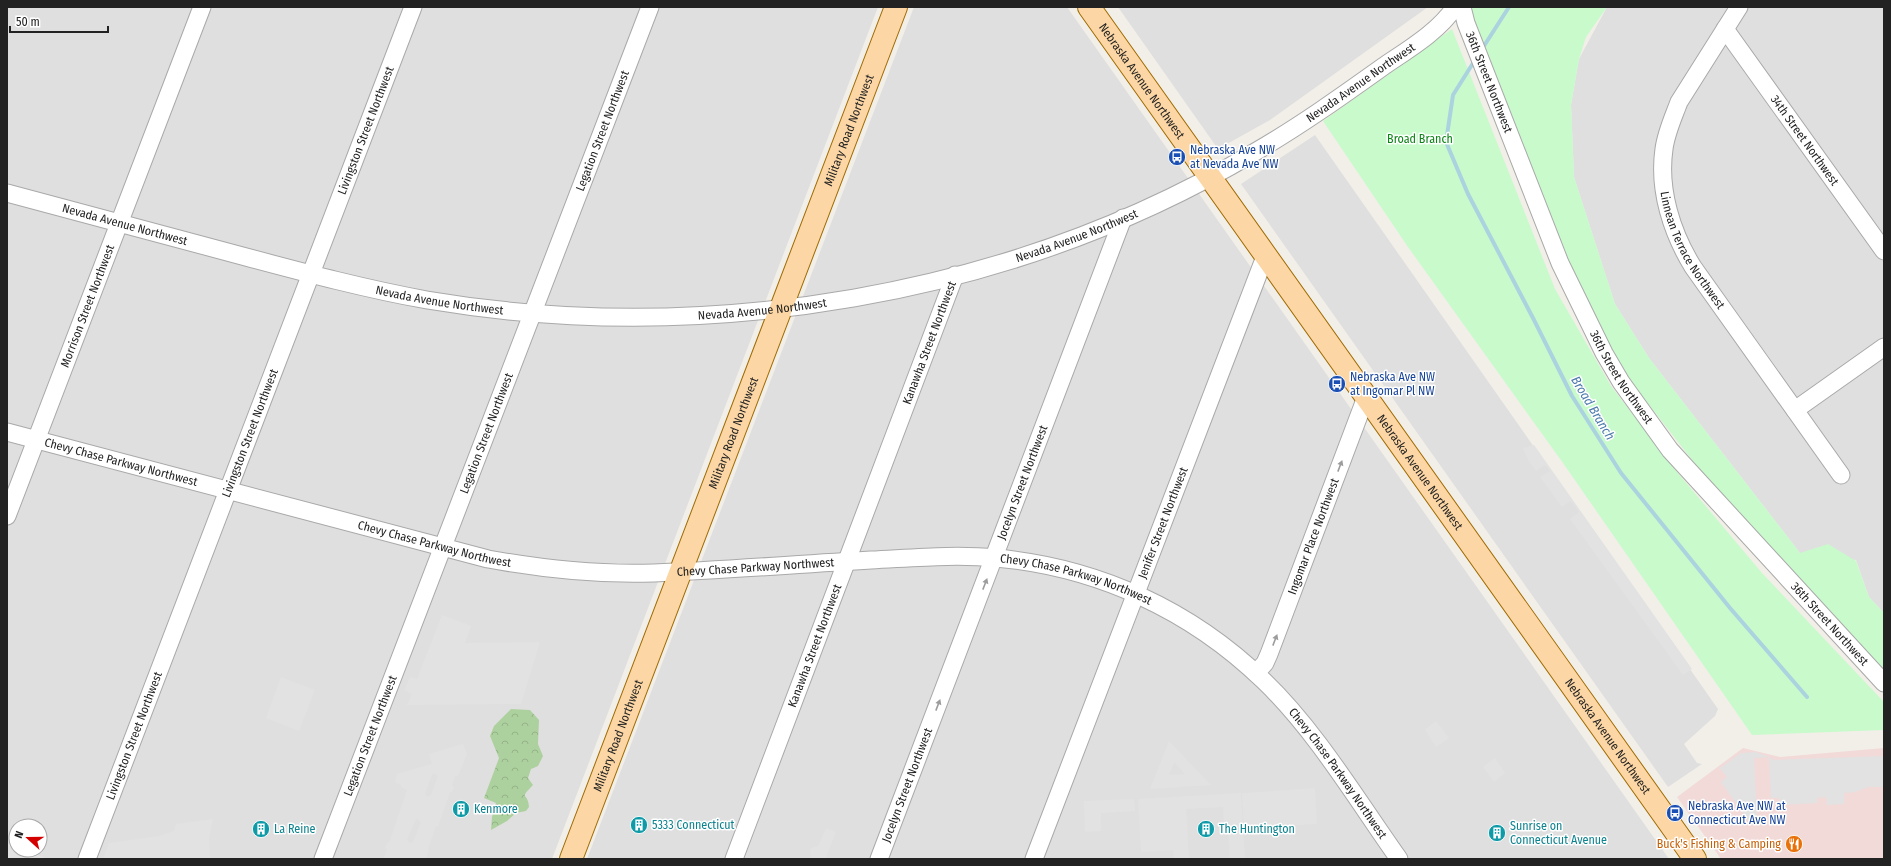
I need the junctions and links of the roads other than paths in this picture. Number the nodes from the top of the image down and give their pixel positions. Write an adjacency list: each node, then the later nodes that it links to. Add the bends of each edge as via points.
1 (202, 7): 13 (street, Morrison Street Northwest)
2 (413, 7): 16 (street, Livingston Street Northwest)
3 (650, 7): 19 (street, Legation Street Northwest)
4 (896, 7): 18 (main road, Military Road Northwest)
5 (1089, 7): 10 (main road, Nebraska Avenue Northwest)
6 (1455, 7): 10 (street, Nevada Avenue Northwest, via 1436,28 1334,101 1266,146)
7 (1462, 7): 34 (street, 36th Street Northwest, via 1560,263 1621,382 1670,450)
8 (1739, 7): 9 (street, Linnean Terrace Northwest)
9 (1725, 29): 14 (street, 34th Street Northwest); 22 (street, Linnean Terrace Northwest, via 1679,102 1666,138 1663,160 1666,199 1676,234 1690,261)
10 (1210, 178): 12 (street, Nevada Avenue Northwest); 15 (main road, Nebraska Avenue Northwest)
11 (7, 193): 13 (street, Nevada Avenue Northwest)
12 (1124, 218): 17 (street, Nevada Avenue Northwest, via 1048,247); 29 (street, Jocelyn Street Northwest)
13 (119, 224): 16 (street, Nevada Avenue Northwest); 24 (street, Morrison Street Northwest)
14 (1884, 251)
15 (1266, 254): 21 (main road, Nebraska Avenue Northwest); 32 (street, Jenifer Street Northwest)
16 (311, 274): 19 (street, Nevada Avenue Northwest, via 429,300); 26 (street, Livingston Street Northwest)
17 (955, 275): 18 (street, Nevada Avenue Northwest, via 859,297); 30 (street, Kanawha Street Northwest)
18 (782, 308): 19 (street, Nevada Avenue Northwest, via 664,317); 31 (main road, Military Road Northwest)
19 (532, 312): 28 (street, Legation Street Northwest)
20 (1884, 347): 22 (street)
21 (1366, 397): 33 (street, Ingomar Place Northwest, one-way to 21, via 1269,654); 42 (main road, Nebraska Avenue Northwest)
22 (1795, 410): 25 (street, Linnean Terrace Northwest)
23 (7, 432): 24 (street, Chevy Chase Parkway Northwest)
24 (36, 440): 26 (street, Chevy Chase Parkway Northwest); 27 (street, Morrison Street Northwest)
25 (1841, 475)
26 (228, 490): 28 (street, Chevy Chase Parkway Northwest); 35 (street, Livingston Street Northwest)
27 (7, 516)
28 (443, 547): 31 (street, Chevy Chase Parkway Northwest, via 488,559 563,570 634,573); 36 (street, Legation Street Northwest)
29 (995, 558): 30 (street, Chevy Chase Parkway Northwest, via 939,557); 32 (street, Chevy Chase Parkway Northwest, via 1061,568); 39 (street, Jocelyn Street Northwest, one-way to 29)
30 (847, 562): 31 (street, Chevy Chase Parkway Northwest); 38 (street, Kanawha Street Northwest)
31 (682, 571): 37 (main road, Military Road Northwest)
32 (1135, 592): 33 (street, Chevy Chase Parkway Northwest, via 1200,629); 40 (street, Jenifer Street Northwest)
33 (1256, 673): 41 (street, Chevy Chase Parkway Northwest, via 1300,720)
34 (1884, 683)
35 (87, 859)
36 (324, 859)
37 (570, 859)
38 (734, 859)
39 (879, 859)
40 (1034, 859)
41 (1399, 859)
42 (1695, 859)

